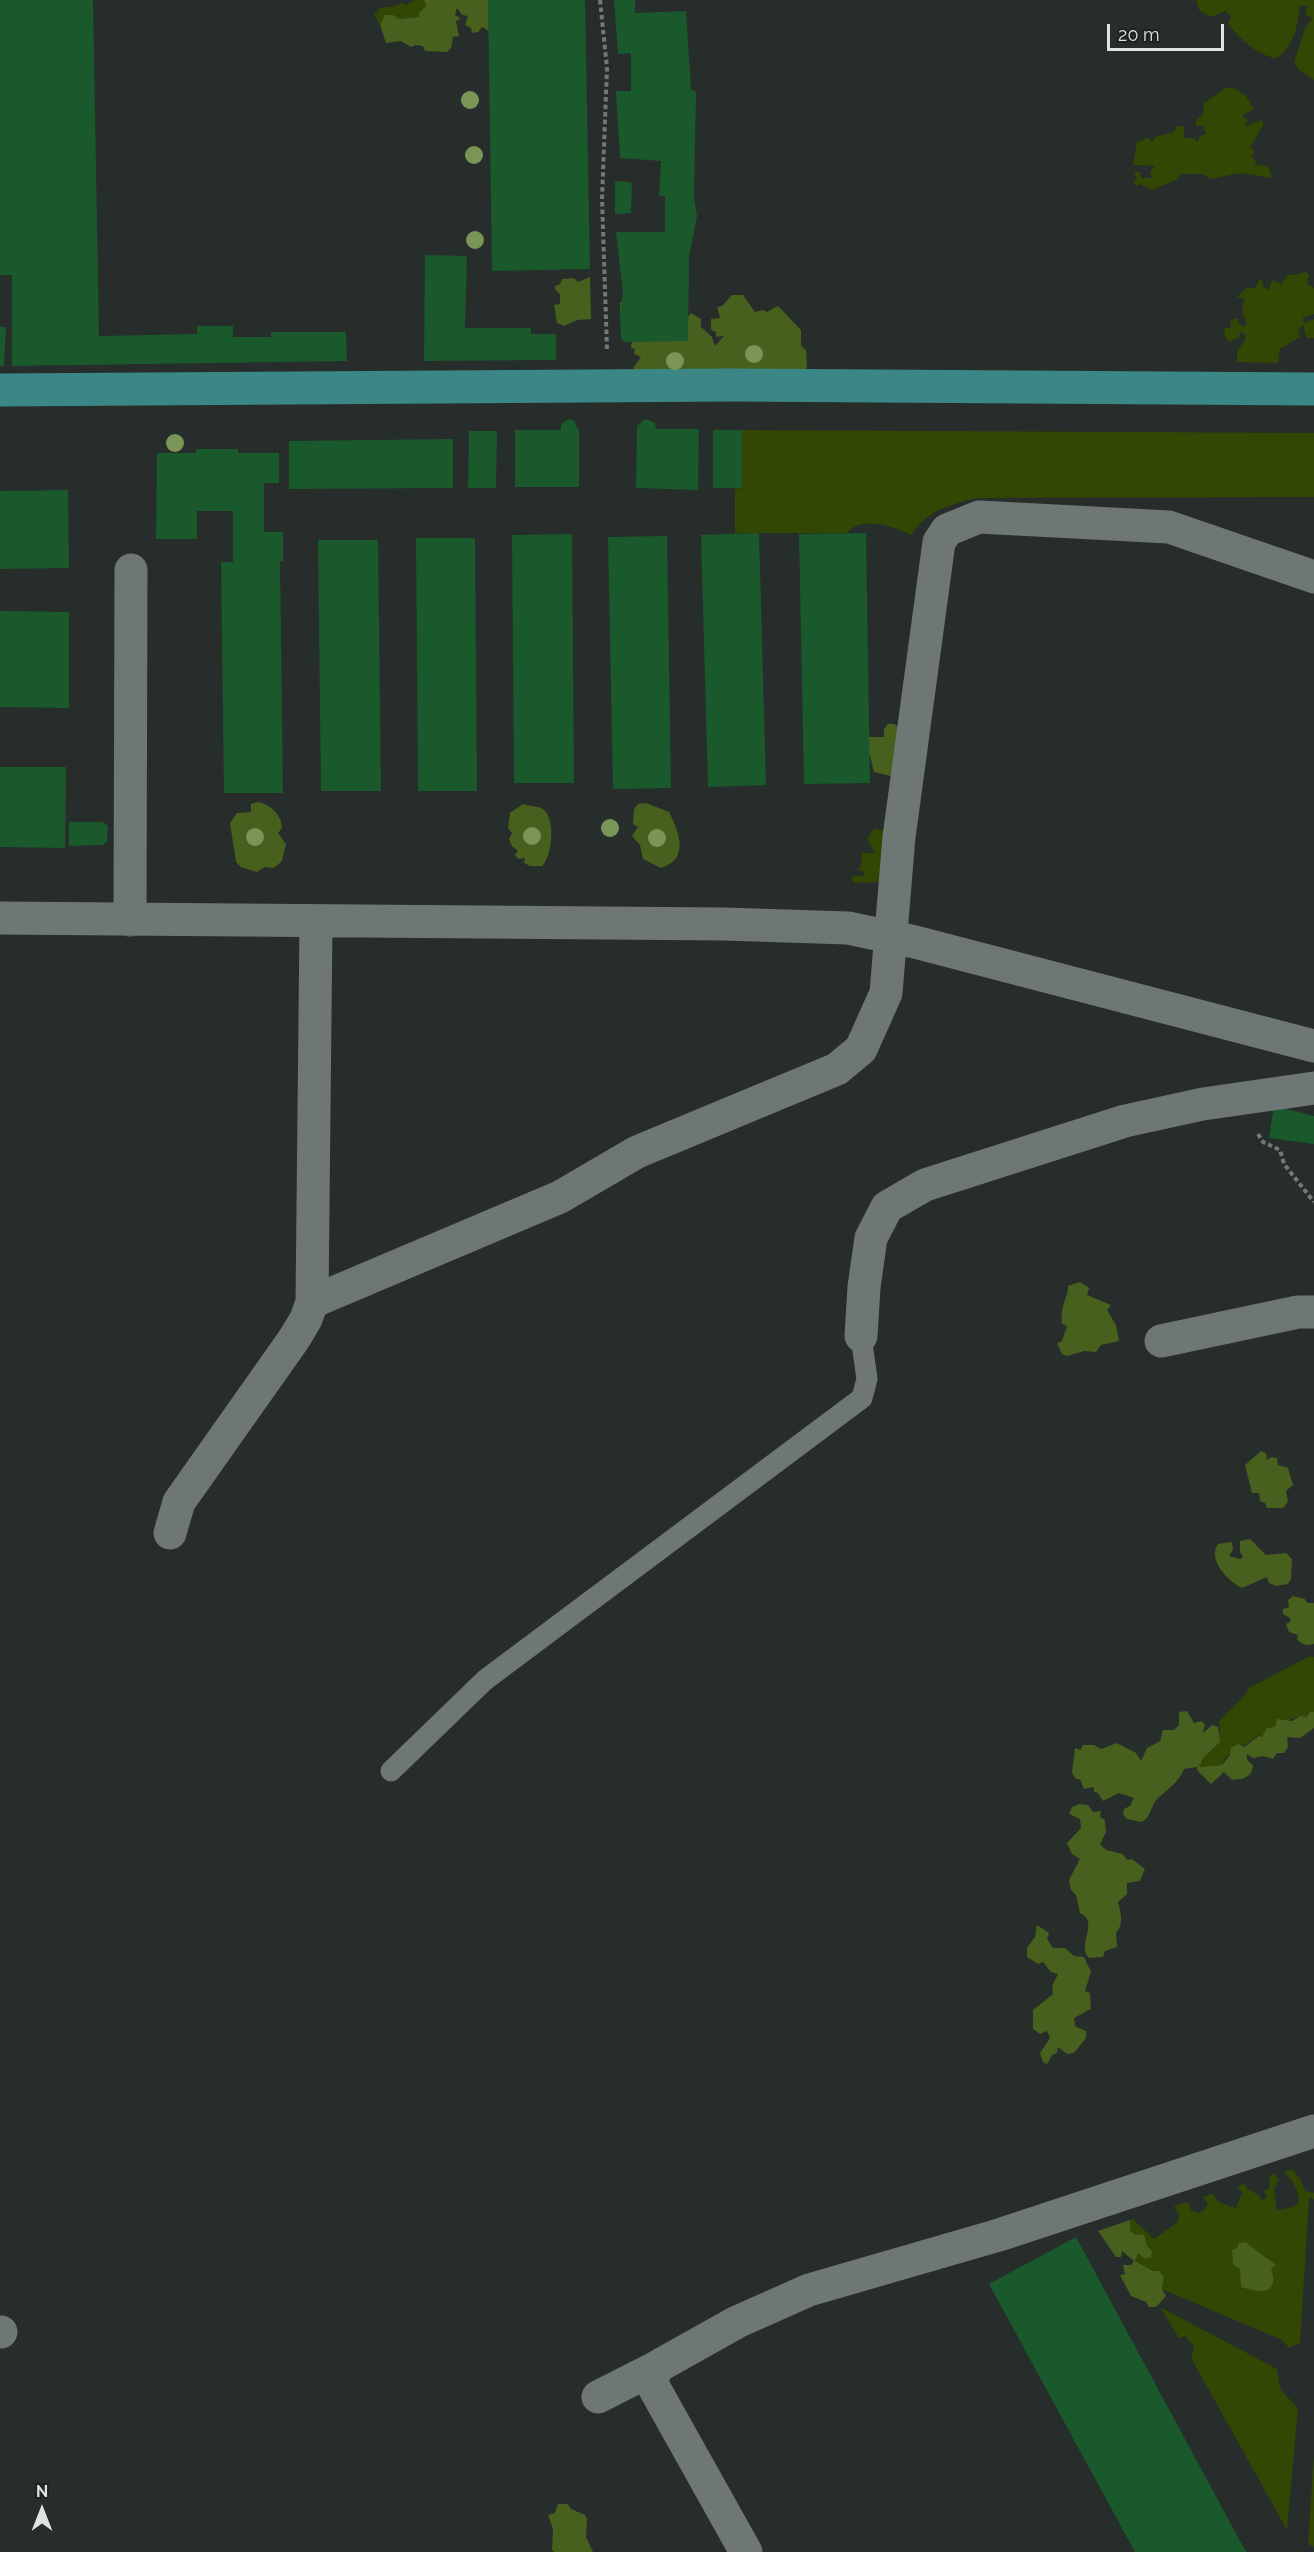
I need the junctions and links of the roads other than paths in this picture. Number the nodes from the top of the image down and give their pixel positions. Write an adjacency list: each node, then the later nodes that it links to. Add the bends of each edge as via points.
1 (1314, 389): 2 (main road, via 608,386)
2 (0, 390)
3 (131, 570): 6 (street)
4 (1314, 577): 8 (street, via 1169,527 979,517 947,530 939,542 899,837)
5 (0, 918): 6 (street)
6 (130, 920): 7 (street)
7 (316, 921): 8 (street, via 747,925 848,928); 11 (street)
8 (890, 937): 9 (street); 11 (street, via 886,993 861,1048 837,1069 637,1152 560,1197)
9 (1314, 1046)
10 (1314, 1088): 13 (street, via 1125,1121 925,1185 888,1207 870,1238)
11 (312, 1302): 15 (street, via 294,1339 179,1502)
12 (1314, 1312): 14 (street)
13 (861, 1336): 16 (lane, via 867,1379 862,1398 485,1680)
14 (1161, 1341)
15 (170, 1533)
16 (391, 1771)
17 (1314, 2131): 18 (street, via 999,2235 809,2290 737,2322)
18 (647, 2377): 19 (street); 20 (street)
19 (598, 2397)
20 (746, 2552)

